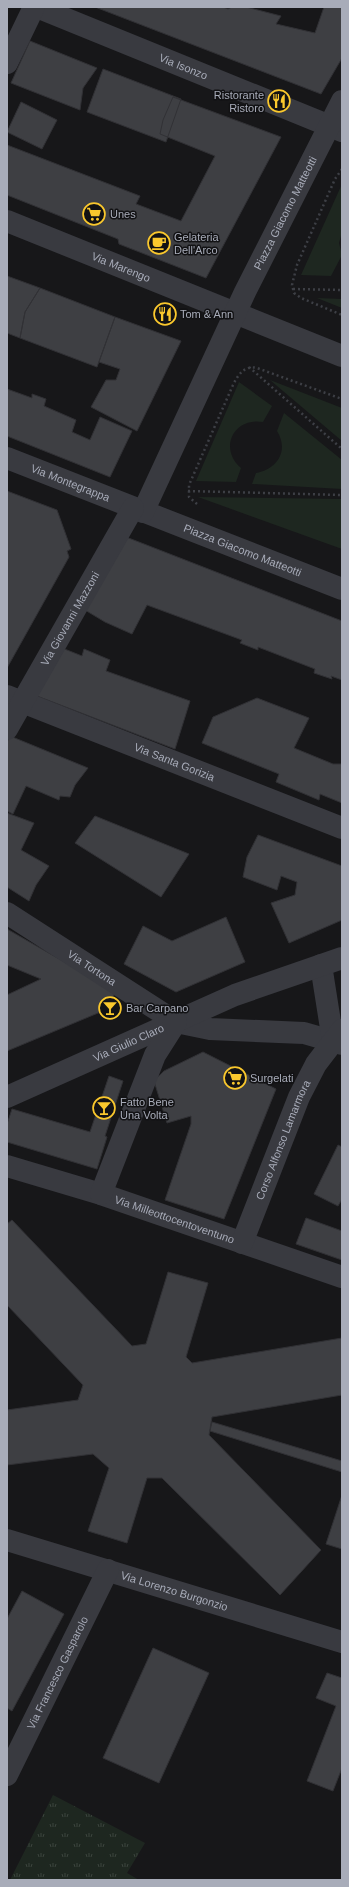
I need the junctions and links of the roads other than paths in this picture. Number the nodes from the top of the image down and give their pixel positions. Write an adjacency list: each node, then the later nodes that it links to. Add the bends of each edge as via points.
1 (34, 7): 3 (street)
2 (37, 7): 5 (street, Via Isonzo)
3 (7, 63)
4 (342, 101): 5 (street, Piazza Giacomo Matteotti)
5 (335, 129): 7 (street, Piazza Giacomo Matteotti)
6 (7, 221): 7 (street, Via Marengo)
7 (236, 313): 8 (street); 10 (street, Piazza Giacomo Matteotti)
8 (342, 356)
9 (7, 458): 10 (street, Via Montegrappa)
10 (138, 510): 11 (street, Piazza Giacomo Matteotti); 12 (street, Via Giovanni Mazzoni)
11 (342, 589)
12 (14, 699): 13 (street, Via Giovanni Mazzoni); 14 (street, Via Santa Gorizia)
13 (7, 728)
14 (342, 828)
15 (7, 913): 18 (street, Via Tortona)
16 (342, 958): 17 (street, Via Giulio Claro)
17 (321, 965): 18 (street, Via Giulio Claro, via 235,996); 19 (street)
18 (176, 1022): 19 (street, via 210,1029 304,1033); 20 (street, Via Giulio Claro); 22 (street, via 155,1055)
19 (339, 1038): 23 (street, Corso Alfonso Lamarmora, via 316,1064 299,1097)
20 (7, 1097)
21 (7, 1166): 22 (street, Via Milleottocentoventuno)
22 (102, 1194): 23 (street, Via Milleottocentoventuno)
23 (242, 1243): 24 (street, Via Milleottocentoventuno)
24 (342, 1278)
25 (7, 1540): 26 (street, Via Lorenzo Burgonzio)
26 (108, 1570): 27 (street, Via Lorenzo Burgonzio); 28 (street, Via Francesco Gasparolo)
27 (342, 1642)
28 (7, 1775)

